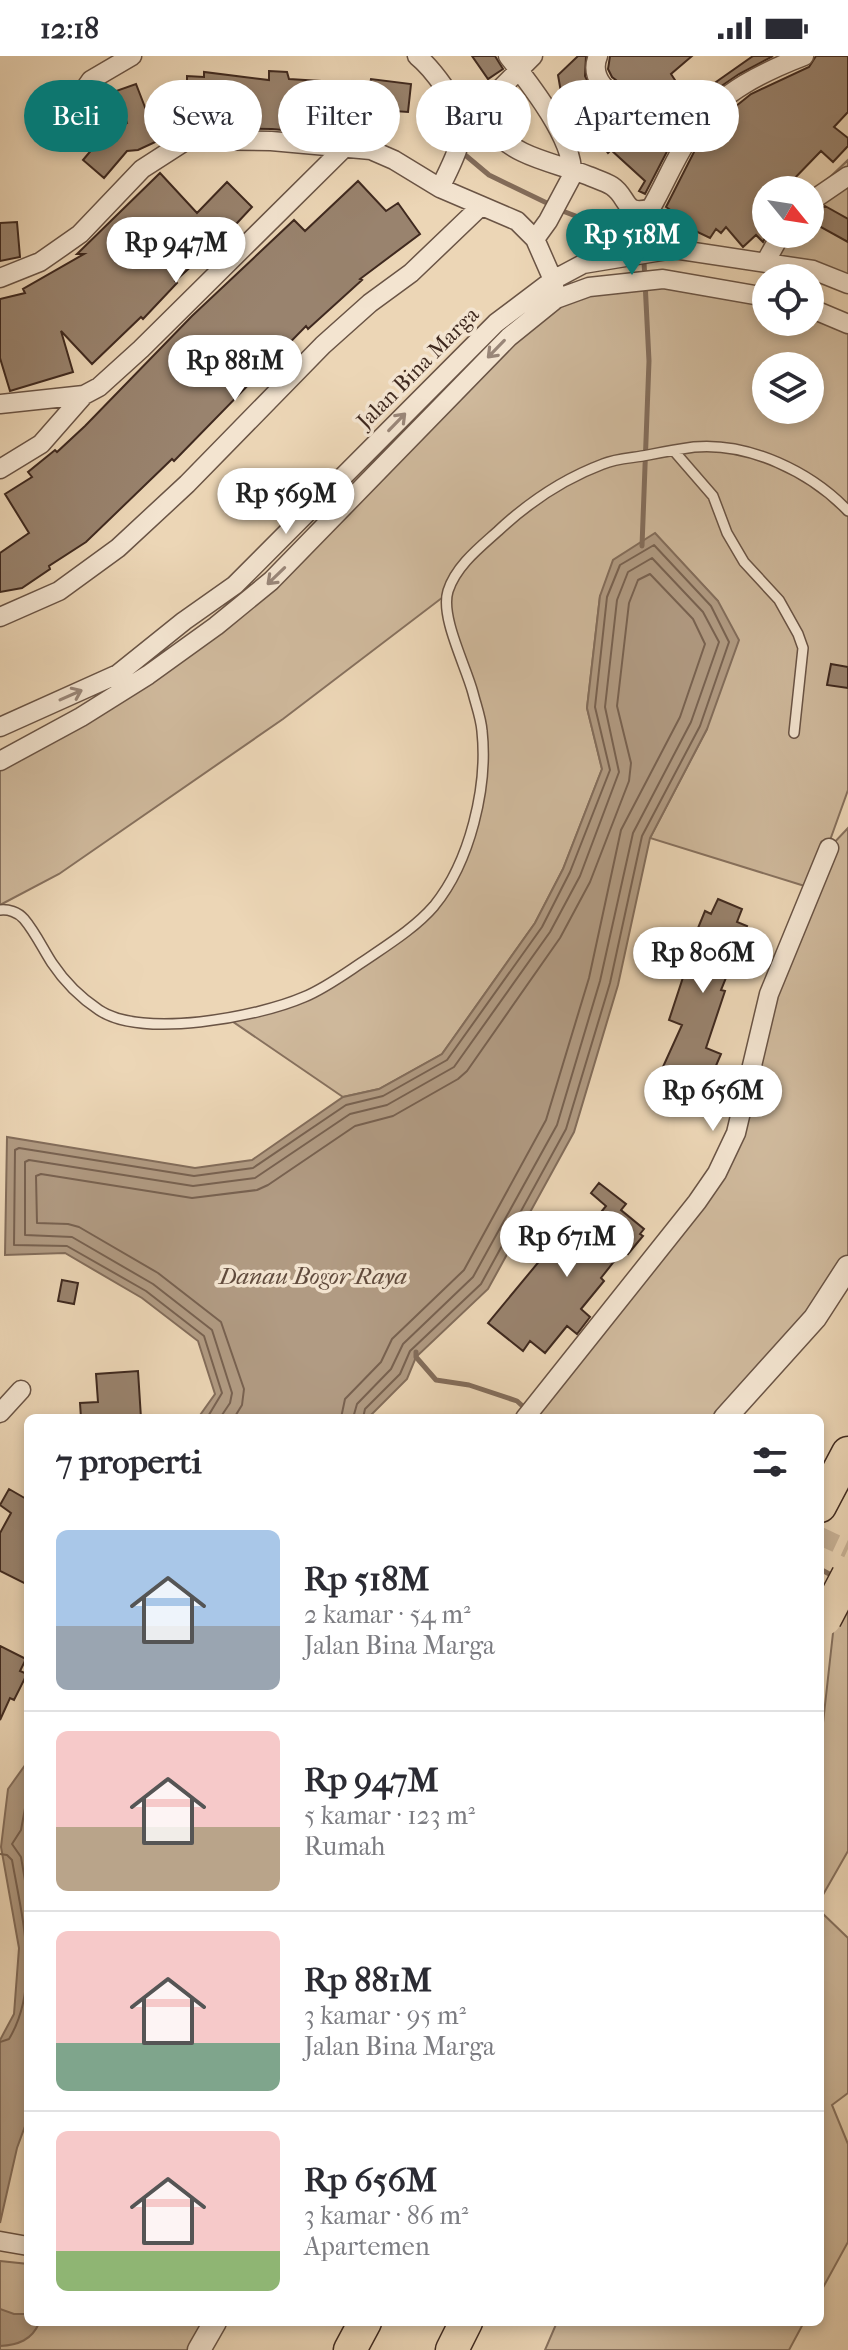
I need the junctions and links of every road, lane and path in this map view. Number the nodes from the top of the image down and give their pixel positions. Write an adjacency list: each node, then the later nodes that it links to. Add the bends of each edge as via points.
1 (132, 56): 7 (street)
2 (417, 56): 16 (street, via 451,99 462,123)
3 (533, 56): 6 (street)
4 (598, 56): 8 (street)
5 (804, 56): 9 (street)
6 (514, 64): 14 (street, via 560,131); 14 (street, via 490,99 489,127 504,144)
7 (91, 80)
8 (600, 80)
9 (739, 89)
10 (278, 142): 23 (street, via 187,140 142,169 80,234 40,262)
11 (340, 152): 31 (street, via 141,349)
12 (377, 152): 16 (street)
13 (681, 152): 14 (street, via 651,208 641,211 629,208 614,187)
14 (572, 173): 19 (street)
15 (848, 176): 17 (street)
16 (440, 188): 18 (street)
17 (824, 192)
18 (481, 206): 19 (street, via 517,221); 36 (street, via 411,273 323,345 118,548 59,591)
19 (535, 239): 24 (street)
20 (773, 248): 22 (street)
21 (683, 250): 22 (street, Jalan Bina Marga); 24 (street, Jalan Bina Marga, via 583,264); 25 (street)
22 (766, 261): 26 (street, Jalan Bina Marga, via 813,270)
23 (0, 278)
24 (553, 280): 28 (street); 37 (street, Jalan Bina Marga, one-way to 24, via 118,674 235,585 496,323)
25 (683, 283): 27 (street, Jalan Bina Marga); 28 (street, Jalan Bina Marga, via 663,279 589,287)
26 (848, 284)
27 (752, 295)
28 (556, 299): 39 (street, Jalan Bina Marga, one-way to 39, via 509,337 260,590 148,675)
29 (824, 314): 30 (street)
30 (848, 324)
31 (84, 395): 32 (street); 34 (street, via 41,444)
32 (0, 404)
33 (671, 451): 35 (lane, via 726,448 760,456 822,486); 38 (lane, via 713,496 744,562 779,600 798,634 803,648); 41 (lane, via 605,463 558,485 524,507 458,571 447,593 446,613 482,729 478,812 434,906 392,942 305,997 229,1019 144,1024 124,1022 91,1004 54,966 21,916)
34 (0, 469)
35 (848, 511)
36 (0, 617)
37 (0, 727)
38 (794, 733)
39 (0, 761)
40 (829, 848): 45 (street, via 769,994 736,1133 717,1173)
41 (0, 910)
42 (848, 1267): 46 (street, via 815,1318)
43 (21, 1390): 44 (street)
44 (0, 1413)
45 (528, 1414)
46 (729, 1414)
47 (848, 1453): 48 (highway)
48 (824, 1499)
49 (848, 1575): 50 (highway, bridge)
50 (824, 1622)
51 (0, 2241): 52 (street)
52 (24, 2245)
53 (213, 2326): 58 (street)
54 (363, 2326): 59 (highway)
55 (387, 2326): 60 (highway)
56 (464, 2326): 61 (highway)
57 (480, 2326): 62 (highway)
58 (199, 2350)
59 (350, 2350)
60 (374, 2350)
61 (452, 2350)
62 (469, 2350)

